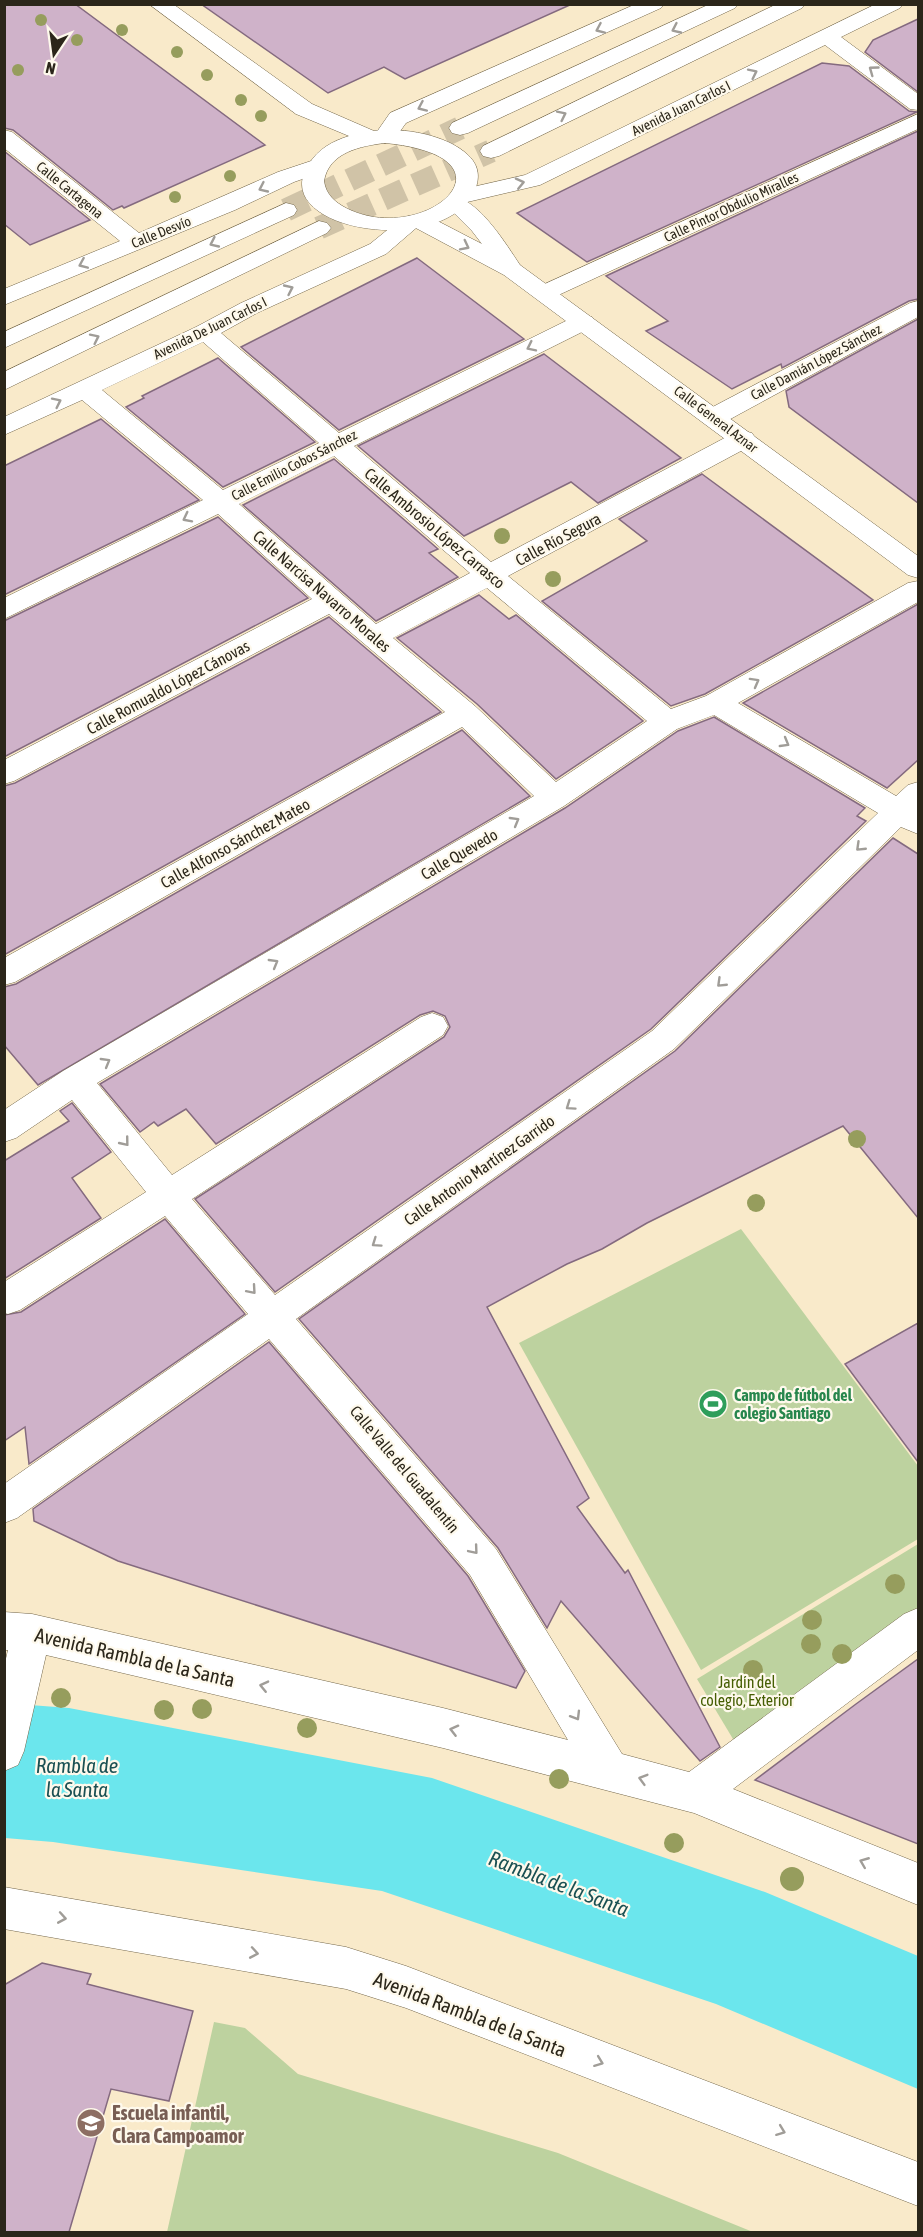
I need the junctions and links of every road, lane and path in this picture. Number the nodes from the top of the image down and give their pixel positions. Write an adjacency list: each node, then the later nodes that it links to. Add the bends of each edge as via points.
1 (159, 4): 8 (street)
2 (654, 4): 12 (street, one-way to 12, via 398,118)
3 (729, 4): 10 (street, one-way to 10)
4 (795, 4): 13 (street, one-way to 4)
5 (893, 4): 6 (street, Avenida Juan Carlos I)
6 (827, 37): 7 (street, one-way to 6); 15 (street, Avenida Juan Carlos I, one-way to 6, via 532,180)
7 (918, 104)
8 (304, 109): 12 (street); 14 (street)
9 (918, 121): 21 (street, Calle Pintor Obdulio Miralles)
10 (459, 128)
11 (4, 137): 19 (street, Calle Cartagena)
12 (379, 137): 14 (street, via 354,142); 15 (street, via 435,143 453,153 465,167 468,181)
13 (491, 151)
14 (321, 161): 17 (street, via 312,182 317,197 332,210 382,225); 19 (street, Calle Desvío, one-way to 19)
15 (459, 200): 17 (street, via 434,217); 20 (street, Calle General Aznar)
16 (286, 210): 26 (street, one-way to 26)
17 (415, 222): 20 (street, Calle General Aznar, one-way to 20); 25 (street, Avenida De Juan Carlos I, one-way to 17, via 378,249)
18 (319, 228): 27 (street, one-way to 18)
19 (135, 242): 22 (street, Calle Desvío, one-way to 22)
20 (512, 270): 21 (street, Calle General Aznar)
21 (544, 293): 24 (street, Calle General Aznar)
22 (4, 298)
23 (918, 308): 29 (street, Calle Damián López Sánchez)
24 (583, 321): 29 (street, Calle General Aznar); 32 (street, Calle Emilio Cobos Sánchez, one-way to 32)
25 (205, 332): 28 (street, Avenida De Juan Carlos I); 32 (street, Calle Ambrosio López Carrasco)
26 (4, 341)
27 (4, 382)
28 (85, 389): 30 (street, Avenida De Juan Carlos I, one-way to 28); 33 (street, Calle Narcisa Navarro Morales)
29 (714, 417): 31 (street, Calle General Aznar)
30 (4, 427)
31 (743, 439): 34 (street, Calle General Aznar); 35 (street, Calle Río Segura)
32 (335, 444): 33 (street, Calle Emilio Cobos Sánchez); 35 (street, Calle Ambrosio López Carrasco)
33 (220, 501): 37 (street, Calle Narcisa Navarro Morales); 38 (street, Calle Emilio Cobos Sánchez, one-way to 38)
34 (918, 569)
35 (490, 576): 39 (street, Calle Río Segura); 42 (street, Calle Ambrosio López Carrasco)
36 (918, 590): 40 (street, Calle Quevedo, one-way to 36)
37 (331, 601): 39 (street, Calle Narcisa Navarro Morales); 43 (street, Calle Romualdo López Cánovas)
38 (4, 610)
39 (373, 637): 41 (street, Calle Narcisa Navarro Morales)
40 (717, 703): 42 (street, Calle Quevedo); 45 (street, one-way to 45)
41 (465, 713): 44 (street, Calle Narcisa Navarro Morales); 46 (street, Calle Alfonso Sánchez Mateo)
42 (667, 722): 44 (street, Calle Quevedo)
43 (4, 773)
44 (554, 798): 48 (street, Calle Quevedo, one-way to 44)
45 (912, 809): 52 (street, Calle Antonio Martínez Garrido, one-way to 52, via 663,1040)
46 (4, 973)
47 (432, 1026): 50 (street)
48 (75, 1080): 49 (street, Calle Quevedo); 50 (street, Calle Valle del Guadalentín, one-way to 50)
49 (10, 1115)
50 (167, 1194): 51 (street); 52 (street, Calle Valle del Guadalentín, one-way to 52)
51 (8, 1299)
52 (274, 1315): 53 (street, Calle Antonio Martínez Garrido); 57 (street, Calle Valle del Guadalentín, one-way to 57, via 483,1562)
53 (4, 1506)
54 (14, 1625): 56 (street); 57 (street, Avenida Rambla de la Santa, one-way to 54)
55 (918, 1628): 58 (street)
56 (4, 1751)
57 (608, 1769): 58 (street, Avenida Rambla de la Santa, one-way to 57)
58 (694, 1793): 59 (street, Avenida Rambla de la Santa, one-way to 58)
59 (918, 1884)
60 (4, 1908): 61 (street, Avenida Rambla de la Santa, one-way to 61, via 346,1968 406,1987)
61 (918, 2184)

